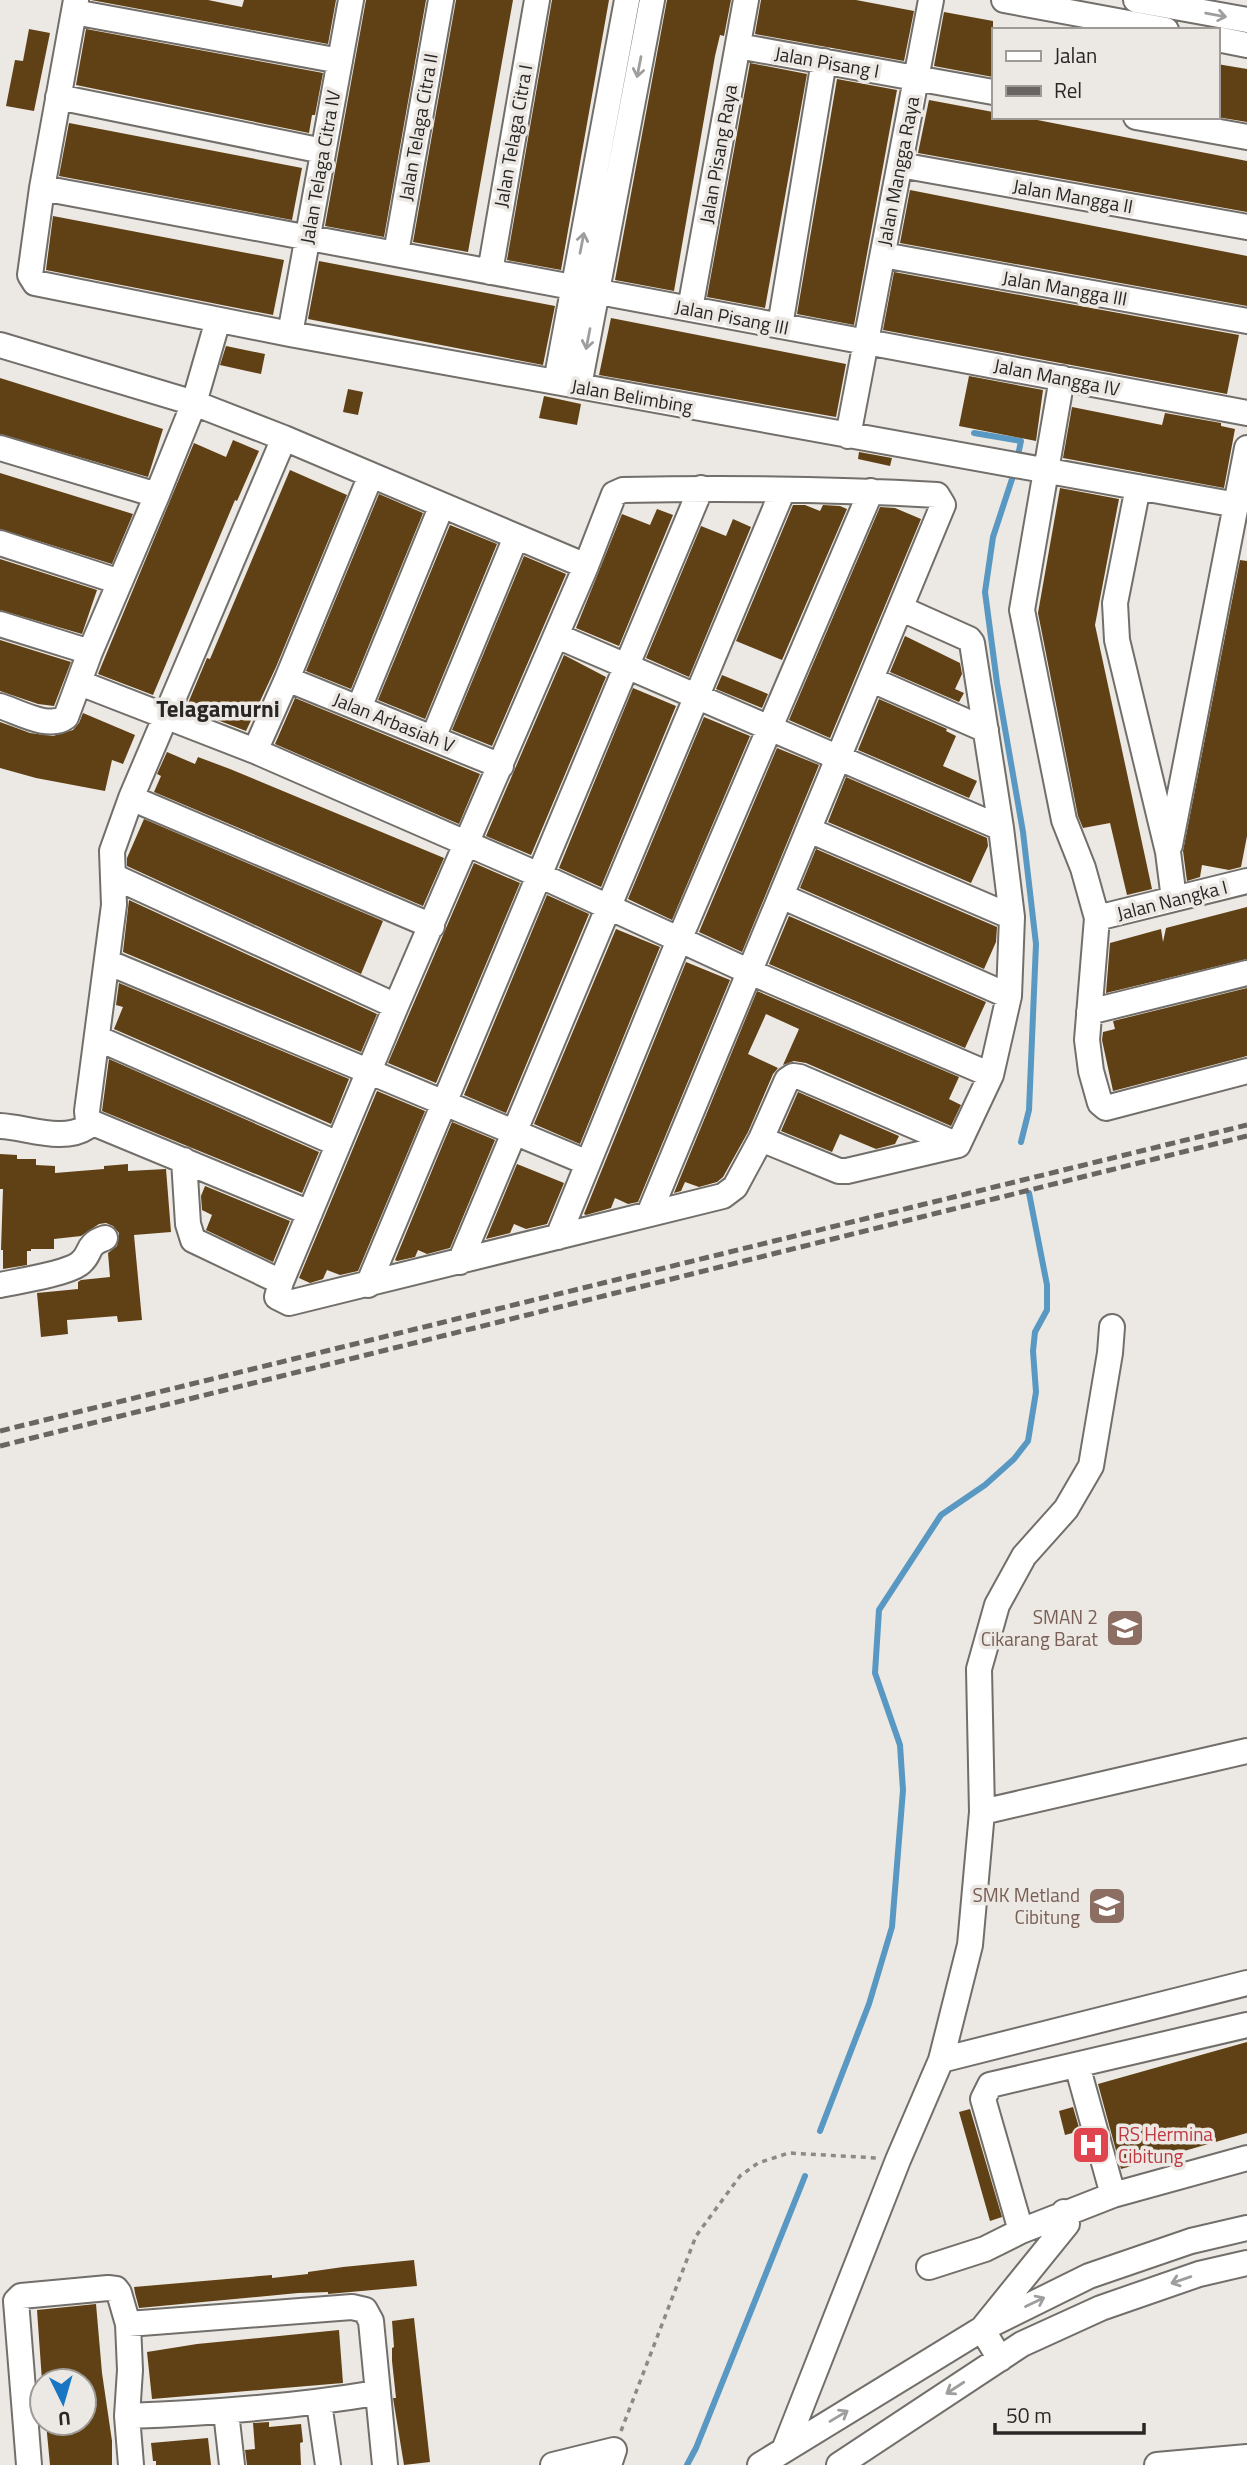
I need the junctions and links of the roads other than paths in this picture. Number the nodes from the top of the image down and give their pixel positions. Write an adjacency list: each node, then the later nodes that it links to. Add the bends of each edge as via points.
1 (351, 0): 17 (street, Jalan Telaga Citra IV)
2 (441, 0): 29 (street, Jalan Telaga Citra II)
3 (537, 0): 31 (street, Jalan Telaga Citra I)
4 (627, 0): 32 (street, one-way to 4)
5 (652, 0): 32 (street, one-way to 32)
6 (746, 0): 16 (street, Jalan Pisang Raya)
7 (931, 0): 19 (street, Jalan Mangga Raya)
8 (1004, 0): 11 (street)
9 (1136, 0): 12 (street, one-way to 12)
10 (75, 6): 17 (street); 21 (street)
11 (1102, 9): 13 (street)
12 (1247, 20)
13 (1160, 28)
14 (1219, 39): 15 (street)
15 (1247, 44)
16 (738, 46): 18 (street, Jalan Pisang I); 33 (street, Jalan Pisang Raya)
17 (340, 61): 24 (street, Jalan Telaga Citra IV)
18 (824, 61): 19 (street, Jalan Pisang I); 36 (street)
19 (916, 78): 20 (street, Jalan Pisang I); 25 (street, Jalan Mangga Raya)
20 (992, 92)
21 (58, 97): 24 (street); 26 (street)
22 (1147, 119): 23 (street)
23 (1247, 137)
24 (323, 151): 28 (street, Jalan Telaga Citra IV)
25 (900, 165): 27 (street, Jalan Mangga II); 30 (street, Jalan Mangga Raya)
26 (42, 188): 28 (street, Jalan Pisang III); 34 (street, Jalan Belimbing, via 30,278 35,283)
27 (1247, 227)
28 (308, 238): 29 (street, Jalan Pisang III); 37 (street, Jalan Telaga Citra IV)
29 (396, 253): 31 (street, Jalan Pisang III)
30 (883, 255): 35 (street, Jalan Mangga III); 38 (street, Jalan Mangga Raya)
31 (489, 272): 32 (street, Jalan Pisang III)
32 (585, 289): 33 (street, Jalan Pisang III); 41 (street)
33 (690, 309): 36 (street, Jalan Pisang III)
34 (218, 320): 37 (street, Jalan Belimbing); 42 (street)
35 (1247, 321)
36 (780, 326): 38 (street, Jalan Pisang III)
37 (290, 334): 41 (street, Jalan Belimbing)
38 (866, 342): 40 (street, Jalan Mangga IV); 44 (street, Jalan Mangga Raya)
39 (0, 345): 42 (street)
40 (1062, 378): 43 (street, Jalan Mangga IV); 48 (street)
41 (568, 384): 44 (street, Jalan Belimbing)
42 (194, 402): 45 (street); 54 (street)
43 (1247, 413)
44 (848, 436): 48 (street, Jalan Belimbing)
45 (284, 438): 49 (street); 72 (street)
46 (1247, 447): 56 (street)
47 (0, 448): 54 (street)
48 (1046, 470): 50 (street, Jalan Belimbing); 91 (street, via 1023,615 1064,820)
49 (371, 475): 55 (street); 66 (street)
50 (1138, 487): 56 (street, Jalan Belimbing); 83 (street, via 1115,603 1117,640)
51 (701, 488): 52 (street); 59 (street, via 618,490); 65 (street)
52 (783, 490): 53 (street); 69 (street)
53 (871, 491): 61 (street, via 937,495 943,502); 73 (street)
54 (158, 495): 60 (street)
55 (442, 505): 57 (street); 71 (street)
56 (1237, 505): 83 (street)
57 (516, 537): 59 (street); 75 (street)
58 (0, 543): 60 (street)
59 (586, 566): 63 (street)
60 (120, 582): 64 (street)
61 (902, 609): 67 (street); 74 (street, via 971,641)
62 (0, 624): 64 (street)
63 (556, 636): 65 (street); 78 (street)
64 (90, 652): 68 (street)
65 (627, 667): 69 (street); 84 (street)
66 (288, 678): 71 (street, Jalan Arbasiah V); 76 (street)
67 (872, 680): 74 (street); 77 (street)
68 (80, 683): 70 (street, via 59,723); 72 (street)
69 (696, 697): 73 (street); 89 (street)
70 (0, 706)
71 (359, 708): 75 (street, Jalan Arbasiah V)
72 (166, 715): 76 (street); 79 (street)
73 (771, 730): 77 (street); 93 (street)
74 (986, 730): 80 (street)
75 (433, 738): 78 (street, Jalan Arbasiah V)
76 (255, 751): 82 (street)
77 (839, 760): 80 (street); 81 (street)
78 (500, 766): 82 (street)
79 (131, 798): 85 (street, via 112,851); 92 (street)
80 (1001, 828): 90 (street)
81 (808, 830): 87 (street); 90 (street)
82 (466, 845): 84 (street); 92 (street)
83 (1168, 852): 88 (street)
84 (539, 875): 89 (street); 104 (street)
85 (114, 877): 94 (street); 98 (street)
86 (1247, 881): 88 (street, Jalan Nangka I)
87 (780, 896): 95 (street); 97 (street)
88 (1174, 899): 91 (street, Jalan Nangka I)
89 (608, 907): 93 (street); 107 (street)
90 (1012, 917): 97 (street)
91 (1097, 918): 99 (street)
92 (432, 926): 98 (street)
93 (680, 940): 95 (street); 112 (street)
94 (107, 962): 100 (street); 102 (street)
95 (750, 972): 103 (street); 114 (street)
96 (1247, 973): 99 (street)
97 (1009, 996): 103 (street)
98 (396, 1006): 102 (street)
99 (1089, 1012): 101 (street, via 1091,1071 1103,1107)
100 (97, 1038): 105 (street); 109 (street)
101 (1247, 1071)
102 (369, 1073): 104 (street); 109 (street)
103 (991, 1075): 110 (street)
104 (443, 1103): 107 (street); 120 (street)
105 (88, 1121): 106 (street, via 84,1130 60,1134); 111 (street)
106 (0, 1126)
107 (514, 1132): 112 (street); 117 (street)
108 (761, 1139): 110 (street, via 839,1171); 110 (street, via 793,1076); 114 (street, via 730,1193)
109 (338, 1144): 113 (street)
110 (958, 1145)
111 (184, 1160): 113 (street); 118 (street, via 193,1240)
112 (588, 1163): 115 (street)
113 (310, 1213): 118 (street)
114 (649, 1214): 115 (street)
115 (558, 1237): 117 (street)
116 (105, 1238): 119 (street, via 92,1242 80,1263)
117 (460, 1262): 120 (street)
118 (281, 1282): 120 (street, via 278,1297 289,1303)
119 (0, 1284)
120 (368, 1285)
121 (1112, 1327): 123 (street, via 1091,1466 1066,1509 1024,1556 997,1605 979,1670)
122 (1247, 1751): 123 (street)
123 (982, 1812): 126 (street, via 970,1945)
124 (1247, 1983): 126 (street)
125 (1247, 2025): 127 (street)
126 (940, 2060): 143 (street)
127 (1077, 2065): 129 (street); 132 (street, via 990,2085 983,2099)
128 (1247, 2158): 129 (street)
129 (1113, 2195): 130 (street)
130 (1064, 2212): 132 (street); 136 (street, via 1067,2224)
131 (1247, 2228): 136 (street, one-way to 131, via 1088,2276 1191,2241)
132 (1021, 2231): 134 (street, via 985,2249)
133 (1247, 2263): 138 (street, one-way to 138, via 1199,2274 1101,2308)
134 (929, 2267)
135 (128, 2324): 137 (street, via 116,2289 21,2296 15,2303); 139 (street, via 352,2307 365,2310 371,2320); 142 (street)
136 (982, 2329): 138 (street); 143 (street, one-way to 136)
137 (10, 2348): 147 (street)
138 (1000, 2359): 153 (street, one-way to 153)
139 (376, 2393): 140 (street); 151 (street)
140 (319, 2403): 141 (street); 150 (street)
141 (226, 2412): 142 (street); 149 (street)
142 (127, 2416): 148 (street)
143 (784, 2450): 152 (street)
144 (612, 2457): 146 (street)
145 (1247, 2457): 154 (street)
146 (560, 2464)
147 (29, 2465)
148 (131, 2465)
149 (232, 2465)
150 (328, 2465)
151 (385, 2465)
152 (760, 2465)
153 (839, 2465)
154 (1157, 2465)

